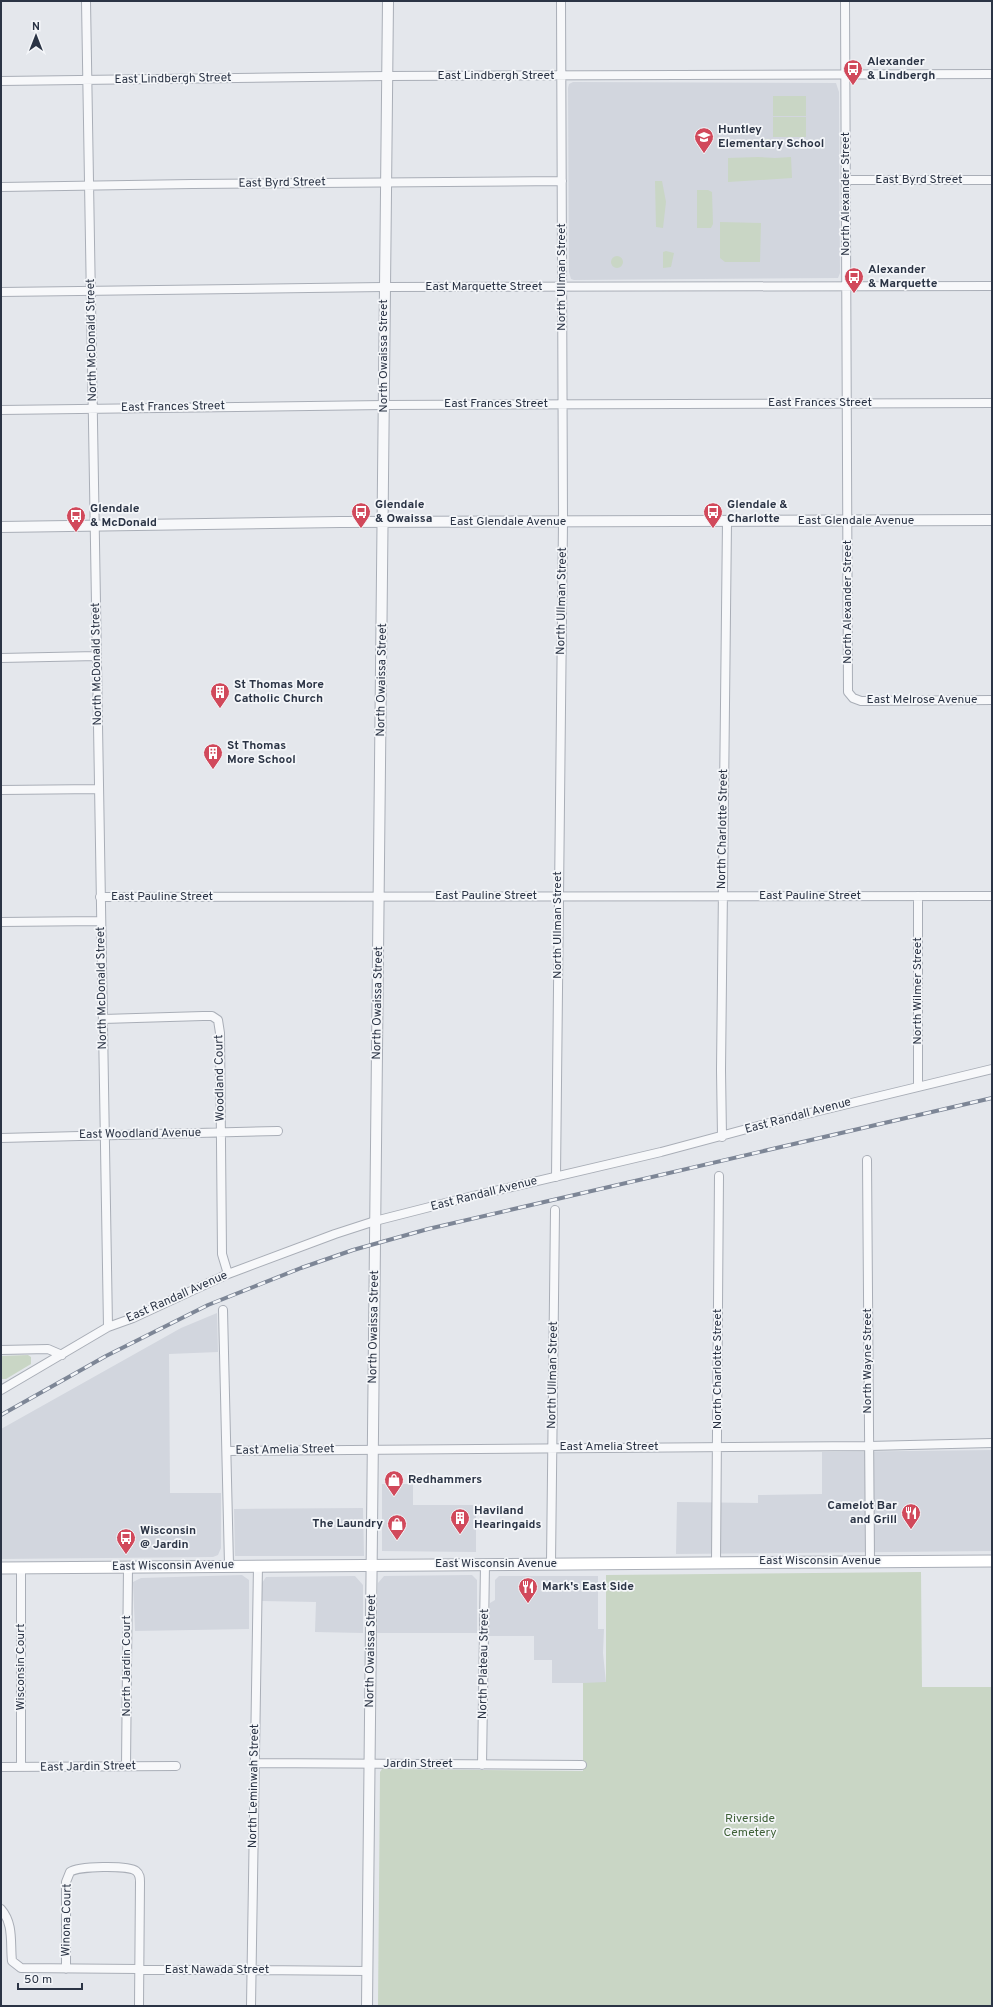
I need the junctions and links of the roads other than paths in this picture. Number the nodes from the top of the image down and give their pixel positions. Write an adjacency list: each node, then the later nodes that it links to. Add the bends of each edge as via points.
1 (86, 1): 9 (street, North McDonald Street)
2 (388, 1): 7 (street, North Owaissa Street)
3 (561, 1): 8 (street, North Ullman Street)
4 (845, 1): 6 (street, North Alexander Street)
5 (992, 74): 6 (street, East Lindbergh Street)
6 (845, 75): 8 (street, East Lindbergh Street); 11 (street, North Alexander Street)
7 (386, 76): 8 (street, East Lindbergh Street); 9 (street, East Lindbergh Street); 14 (street, North Owaissa Street)
8 (561, 76): 13 (street, North Ullman Street)
9 (88, 80): 10 (street, East Lindbergh Street); 15 (street, North McDonald Street)
10 (1, 81)
11 (845, 180): 12 (street, East Byrd Street); 17 (street, North Alexander Street)
12 (992, 180)
13 (562, 181): 14 (street, East Byrd Street); 20 (street, North Ullman Street)
14 (385, 182): 15 (street, East Byrd Street); 19 (street, North Owaissa Street)
15 (89, 186): 16 (street, East Byrd Street); 21 (street, North McDonald Street)
16 (1, 187)
17 (846, 286): 18 (street, East Marquette Street); 20 (street, East Marquette Street); 23 (street, North Alexander Street)
18 (992, 286)
19 (384, 287): 20 (street, East Marquette Street); 21 (street, East Marquette Street); 25 (street, North Owaissa Street)
20 (561, 287): 26 (street, North Ullman Street)
21 (91, 291): 22 (street, East Marquette Street); 27 (street, North McDonald Street)
22 (1, 292)
23 (847, 403): 24 (street, East Frances Street); 26 (street, East Frances Street); 30 (street, North Alexander Street)
24 (992, 403)
25 (384, 404): 26 (street, East Frances Street); 27 (street, East Frances Street); 33 (street, North Owaissa Street)
26 (563, 404): 31 (street, North Ullman Street)
27 (93, 408): 28 (street, East Frances Street); 34 (street, North McDonald Street)
28 (1, 410)
29 (992, 520): 30 (street, East Glendale Avenue)
30 (848, 521): 32 (street, East Glendale Avenue); 38 (street, North Alexander Street, via 848,692)
31 (563, 522): 32 (street, East Glendale Avenue); 33 (street, East Glendale Avenue); 43 (street, North Ullman Street)
32 (727, 522): 44 (street, North Charlotte Street)
33 (384, 523): 34 (street, East Glendale Avenue); 42 (street, North Owaissa Street)
34 (95, 526): 35 (street, East Glendale Avenue); 36 (street, North McDonald Street)
35 (1, 527)
36 (97, 656): 37 (street); 40 (street, North McDonald Street)
37 (1, 658)
38 (853, 698): 39 (street, East Melrose Avenue, via 861,701)
39 (992, 700)
40 (99, 789): 41 (street); 47 (street, North McDonald Street)
41 (1, 790)
42 (379, 896): 43 (street, East Pauline Street); 47 (street, East Pauline Street); 62 (street, North Owaissa Street)
43 (558, 896): 44 (street, East Pauline Street); 60 (street, North Ullman Street)
44 (723, 896): 45 (street, East Pauline Street); 56 (street, North Charlotte Street)
45 (918, 896): 46 (street, East Pauline Street); 52 (street, North Wilmer Street)
46 (992, 896)
47 (100, 897): 48 (street, North McDonald Street)
48 (101, 921): 49 (street); 50 (street, North McDonald Street)
49 (1, 922)
50 (103, 1019): 54 (street, Woodland Court, via 203,1016 216,1018 220,1033); 55 (street, North McDonald Street)
51 (992, 1069): 52 (street, East Randall Avenue)
52 (918, 1086): 56 (street, East Randall Avenue)
53 (278, 1131): 54 (street, East Woodland Avenue)
54 (222, 1133): 55 (street, East Woodland Avenue); 63 (street, via 222,1254)
55 (105, 1135): 57 (street, East Woodland Avenue); 65 (street, North McDonald Street)
56 (722, 1137): 60 (street, East Randall Avenue)
57 (1, 1138)
58 (867, 1160): 70 (street, North Wayne Street)
59 (719, 1176): 71 (street, North Charlotte Street)
60 (556, 1177): 62 (street, East Randall Avenue)
61 (555, 1210): 72 (street, North Ullman Street)
62 (375, 1221): 63 (street, East Randall Avenue); 73 (street, North Owaissa Street)
63 (228, 1274): 65 (street, East Randall Avenue)
64 (223, 1310): 74 (street)
65 (108, 1327): 67 (street, East Randall Avenue)
66 (1, 1350): 67 (street, via 48,1349)
67 (62, 1355): 68 (street, East Randall Avenue)
68 (1, 1390)
69 (992, 1443): 70 (street, East Amelia Street)
70 (869, 1446): 71 (street, East Amelia Street); 75 (street, North Wayne Street)
71 (718, 1447): 72 (street, East Amelia Street); 77 (street, North Charlotte Street)
72 (552, 1448): 73 (street, East Amelia Street); 80 (street, North Ullman Street)
73 (372, 1449): 74 (street, East Amelia Street); 78 (street, North Owaissa Street)
74 (227, 1451): 81 (street)
75 (870, 1561): 76 (main road, East Wisconsin Avenue); 77 (main road, East Wisconsin Avenue)
76 (992, 1561)
77 (716, 1562): 80 (main road, East Wisconsin Avenue)
78 (372, 1564): 79 (main road, East Wisconsin Avenue); 82 (main road, East Wisconsin Avenue); 87 (street, North Owaissa Street)
79 (485, 1564): 80 (main road, East Wisconsin Avenue); 88 (street, North Plateau Street)
80 (551, 1564)
81 (229, 1565): 82 (main road, East Wisconsin Avenue); 83 (main road, East Wisconsin Avenue)
82 (258, 1565): 86 (street, North Leminwah Street)
83 (128, 1567): 85 (main road, East Wisconsin Avenue); 90 (street, North Jardin Court)
84 (1, 1568): 85 (main road, East Wisconsin Avenue)
85 (21, 1568): 92 (street, Wisconsin Court)
86 (254, 1763): 87 (street, Jardin Street); 97 (street, North Leminwah Street)
87 (370, 1764): 88 (street, Jardin Street); 98 (street, North Owaissa Street)
88 (482, 1765): 89 (street, Jardin Street)
89 (582, 1765)
90 (126, 1766): 91 (street, East Jardin Street); 92 (street, East Jardin Street)
91 (176, 1766)
92 (21, 1767): 93 (street, East Jardin Street)
93 (1, 1768)
94 (1, 1909): 95 (street, East Nawada Street, via 9,1922 15,1965 27,1969)
95 (66, 1969): 96 (street, East Nawada Street); 96 (street, Winona Court, via 67,1876 80,1868 126,1868 136,1871 140,1876)
96 (139, 1970): 97 (street, East Nawada Street); 99 (street)
97 (251, 1970): 98 (street, East Nawada Street); 100 (street, North Leminwah Street)
98 (368, 1971): 101 (street, North Owaissa Street)
99 (139, 2006)
100 (251, 2006)
101 (367, 2006)

